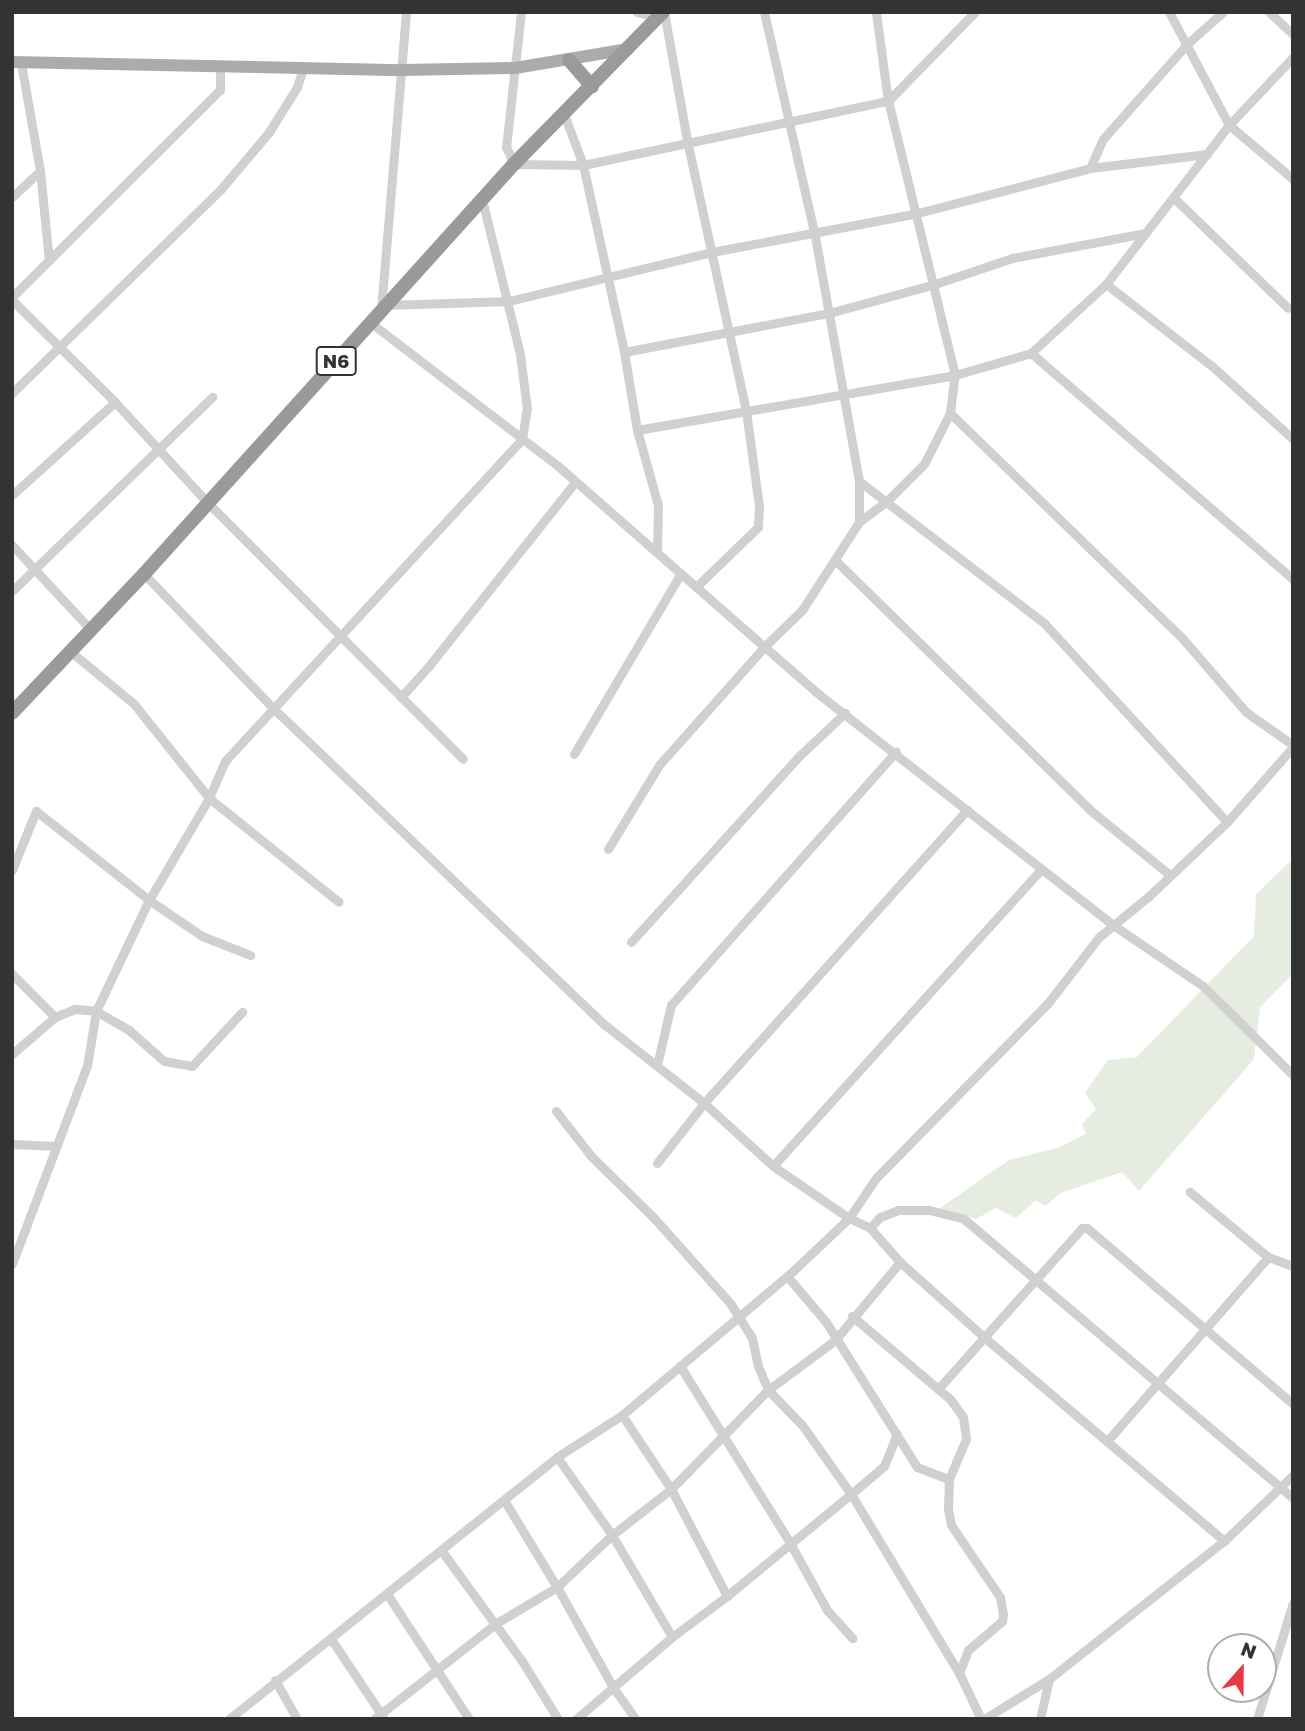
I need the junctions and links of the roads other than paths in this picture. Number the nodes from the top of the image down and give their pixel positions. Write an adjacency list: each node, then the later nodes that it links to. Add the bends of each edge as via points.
1 (406, 12): 20 (street)
2 (521, 12): 18 (street)
3 (637, 12): 10 (street)
4 (764, 12): 24 (street)
5 (876, 12): 22 (street)
6 (975, 12): 22 (street)
7 (1169, 12): 12 (street)
8 (1223, 12): 12 (street)
9 (1269, 12): 11 (street)
10 (662, 14): 13 (highway, N6); 26 (street)
11 (1293, 34)
12 (1187, 44): 25 (street); 30 (street, via 1103,139)
13 (628, 49): 15 (main road); 21 (highway, N6)
14 (1293, 57): 25 (street)
15 (569, 60): 18 (main road); 21 (highway)
16 (17, 62): 17 (main road); 31 (street)
17 (220, 68): 19 (main road); 40 (street, via 220,90)
18 (514, 68): 20 (main road); 28 (street, via 506,147)
19 (303, 69): 20 (main road); 51 (street, via 270,132 221,189)
20 (401, 70): 46 (street)
21 (592, 86): 23 (highway, N6)
22 (888, 101): 24 (street); 36 (street)
23 (564, 114): 28 (highway, N6); 29 (street)
24 (788, 122): 26 (street); 37 (street)
25 (1230, 125): 27 (street); 32 (street)
26 (688, 145): 29 (street); 39 (street)
27 (1208, 154): 30 (street); 34 (street)
28 (514, 164): 29 (street); 35 (highway, N6)
29 (583, 165): 41 (street)
30 (1090, 168): 36 (street)
31 (40, 172): 33 (street); 40 (street)
32 (1293, 178)
33 (12, 197)
34 (1174, 198): 38 (street); 47 (street)
35 (482, 199): 45 (street); 46 (highway, N6)
36 (914, 214): 37 (street); 43 (street)
37 (814, 232): 39 (street); 48 (street)
38 (1146, 233): 42 (street); 43 (street, via 1012,258)
39 (712, 252): 41 (street); 50 (street)
40 (49, 261): 44 (street)
41 (609, 276): 45 (street); 52 (street)
42 (1106, 284): 53 (street); 63 (street, via 1213,367)
43 (932, 285): 48 (street); 54 (street)
44 (12, 298): 51 (street)
45 (509, 301): 46 (street); 62 (street, via 527,410)
46 (384, 308): 49 (highway, N6)
47 (1288, 308)
48 (828, 313): 50 (street); 56 (street)
49 (371, 323): 62 (street); 69 (highway, N6)
50 (729, 332): 52 (street); 59 (street)
51 (60, 348): 55 (street); 58 (street)
52 (624, 352): 61 (street)
53 (1031, 353): 54 (street); 77 (street)
54 (955, 375): 56 (street); 60 (street)
55 (12, 393)
56 (842, 393): 59 (street); 65 (street)
57 (212, 397): 64 (street)
58 (115, 401): 64 (street); 67 (street)
59 (746, 411): 61 (street); 78 (street, via 758,527)
60 (950, 413): 68 (street, via 924,464); 88 (street, via 1183,639 1245,712)
61 (637, 430): 72 (street, via 657,505)
62 (523, 439): 66 (street); 81 (street)
63 (1293, 439)
64 (158, 450): 69 (street); 74 (street)
65 (859, 481): 68 (street); 70 (street)
66 (575, 482): 72 (street); 84 (street)
67 (12, 495)
68 (887, 500): 70 (street); 94 (street, via 1044,623)
69 (208, 503): 76 (highway, N6); 81 (street)
70 (859, 522): 73 (street)
71 (12, 545): 74 (street)
72 (657, 552): 75 (street)
73 (835, 560): 82 (street, via 802,610); 98 (street, via 1090,810)
74 (35, 568): 79 (street); 80 (street)
75 (681, 573): 78 (street); 90 (street)
76 (144, 575): 80 (highway, N6); 85 (street)
77 (1293, 579)
78 (696, 587): 82 (street)
79 (12, 591)
80 (90, 629): 83 (highway, N6)
81 (342, 638): 84 (street); 85 (street)
82 (765, 646): 87 (street); 95 (street, via 659,765)
83 (70, 651): 86 (highway, N6); 92 (street, via 134,704)
84 (401, 697): 91 (street)
85 (274, 709): 92 (street, via 225,761); 109 (street, via 605,1025)
86 (12, 713)
87 (845, 713): 89 (street); 102 (street, via 797,758)
88 (1293, 746): 94 (street)
89 (896, 752): 93 (street); 109 (street, via 671,1004)
90 (574, 754)
91 (463, 759)
92 (209, 799): 99 (street); 100 (street)
93 (967, 810): 96 (street); 111 (street)
94 (1227, 822): 98 (street)
95 (608, 849)
96 (1041, 869): 101 (street); 116 (street)
97 (12, 870): 99 (street, via 36,811)
98 (1170, 875): 101 (street)
99 (149, 900): 103 (street, via 202,936); 105 (street)
100 (339, 902)
101 (1113, 925): 110 (street, via 1203,986); 118 (street, via 1048,1003 876,1178)
102 (631, 942)
103 (250, 955)
104 (12, 974): 107 (street)
105 (96, 1012): 106 (street, via 130,1031 164,1061 192,1066); 107 (street, via 75,1009); 114 (street, via 87,1066)
106 (242, 1012)
107 (55, 1017): 108 (street)
108 (12, 1055)
109 (657, 1065): 111 (street)
110 (1293, 1075)
111 (704, 1103): 115 (street); 116 (street)
112 (556, 1111): 127 (street, via 591,1156 730,1303)
113 (12, 1144): 114 (street)
114 (55, 1146): 122 (street)
115 (657, 1163)
116 (773, 1166): 118 (street)
117 (1190, 1192): 120 (street)
118 (849, 1218): 119 (street); 124 (street)
119 (870, 1228): 121 (street); 125 (street, via 880,1217 898,1210 947,1213 964,1219)
120 (1268, 1257): 123 (street); 128 (street)
121 (900, 1262): 126 (street); 129 (street)
122 (12, 1264)
123 (1293, 1266)
124 (787, 1276): 127 (street); 130 (street, via 816,1307)
125 (1036, 1279): 128 (street, via 1087,1227); 129 (street); 132 (street)
126 (852, 1316): 130 (street); 133 (street)
127 (737, 1317): 131 (street); 134 (street, via 752,1338)
128 (1207, 1329): 132 (street); 135 (street)
129 (985, 1338): 133 (street); 139 (street)
130 (835, 1340): 134 (street); 137 (street)
131 (680, 1366): 136 (street); 138 (street)
132 (1157, 1384): 139 (street); 143 (street)
133 (939, 1389): 142 (street, via 962,1417 966,1439)
134 (768, 1390): 138 (street); 145 (street, via 802,1425)
135 (1293, 1404)
136 (622, 1415): 140 (street); 144 (street)
137 (897, 1434): 142 (street, via 917,1467); 145 (street, via 884,1466)
138 (721, 1435): 144 (street); 150 (street)
139 (1108, 1440): 149 (street)
140 (557, 1457): 147 (street); 148 (street)
141 (1293, 1475): 143 (street)
142 (949, 1479): 161 (street, via 951,1525 1000,1597 1003,1614 1002,1621 968,1650)
143 (1282, 1486): 146 (street); 149 (street)
144 (671, 1489): 148 (street); 154 (street)
145 (851, 1494): 150 (street); 161 (street)
146 (1293, 1498)
147 (504, 1500): 151 (street); 152 (street)
148 (612, 1535): 152 (street); 157 (street)
149 (1224, 1541): 162 (street)
150 (790, 1543): 154 (street); 158 (street, via 827,1610)
151 (441, 1550): 153 (street); 156 (street)
152 (557, 1587): 156 (street); 164 (street)
153 (387, 1594): 159 (street); 160 (street)
154 (727, 1596): 157 (street)
155 (1293, 1603): 166 (street)
156 (495, 1624): 160 (street); 170 (street)
157 (672, 1637): 164 (street)
158 (852, 1638)
159 (331, 1639): 163 (street); 165 (street)
160 (435, 1669): 165 (street); 169 (street)
161 (959, 1673): 173 (street)
162 (1049, 1679): 173 (street); 174 (street)
163 (275, 1680): 167 (street); 168 (street)
164 (613, 1687): 171 (street); 172 (street)
165 (380, 1717)
166 (1259, 1718)
167 (229, 1719)
168 (297, 1719)
169 (469, 1719)
170 (558, 1719)
171 (576, 1719)
172 (635, 1719)
173 (983, 1719)
174 (1040, 1719)

